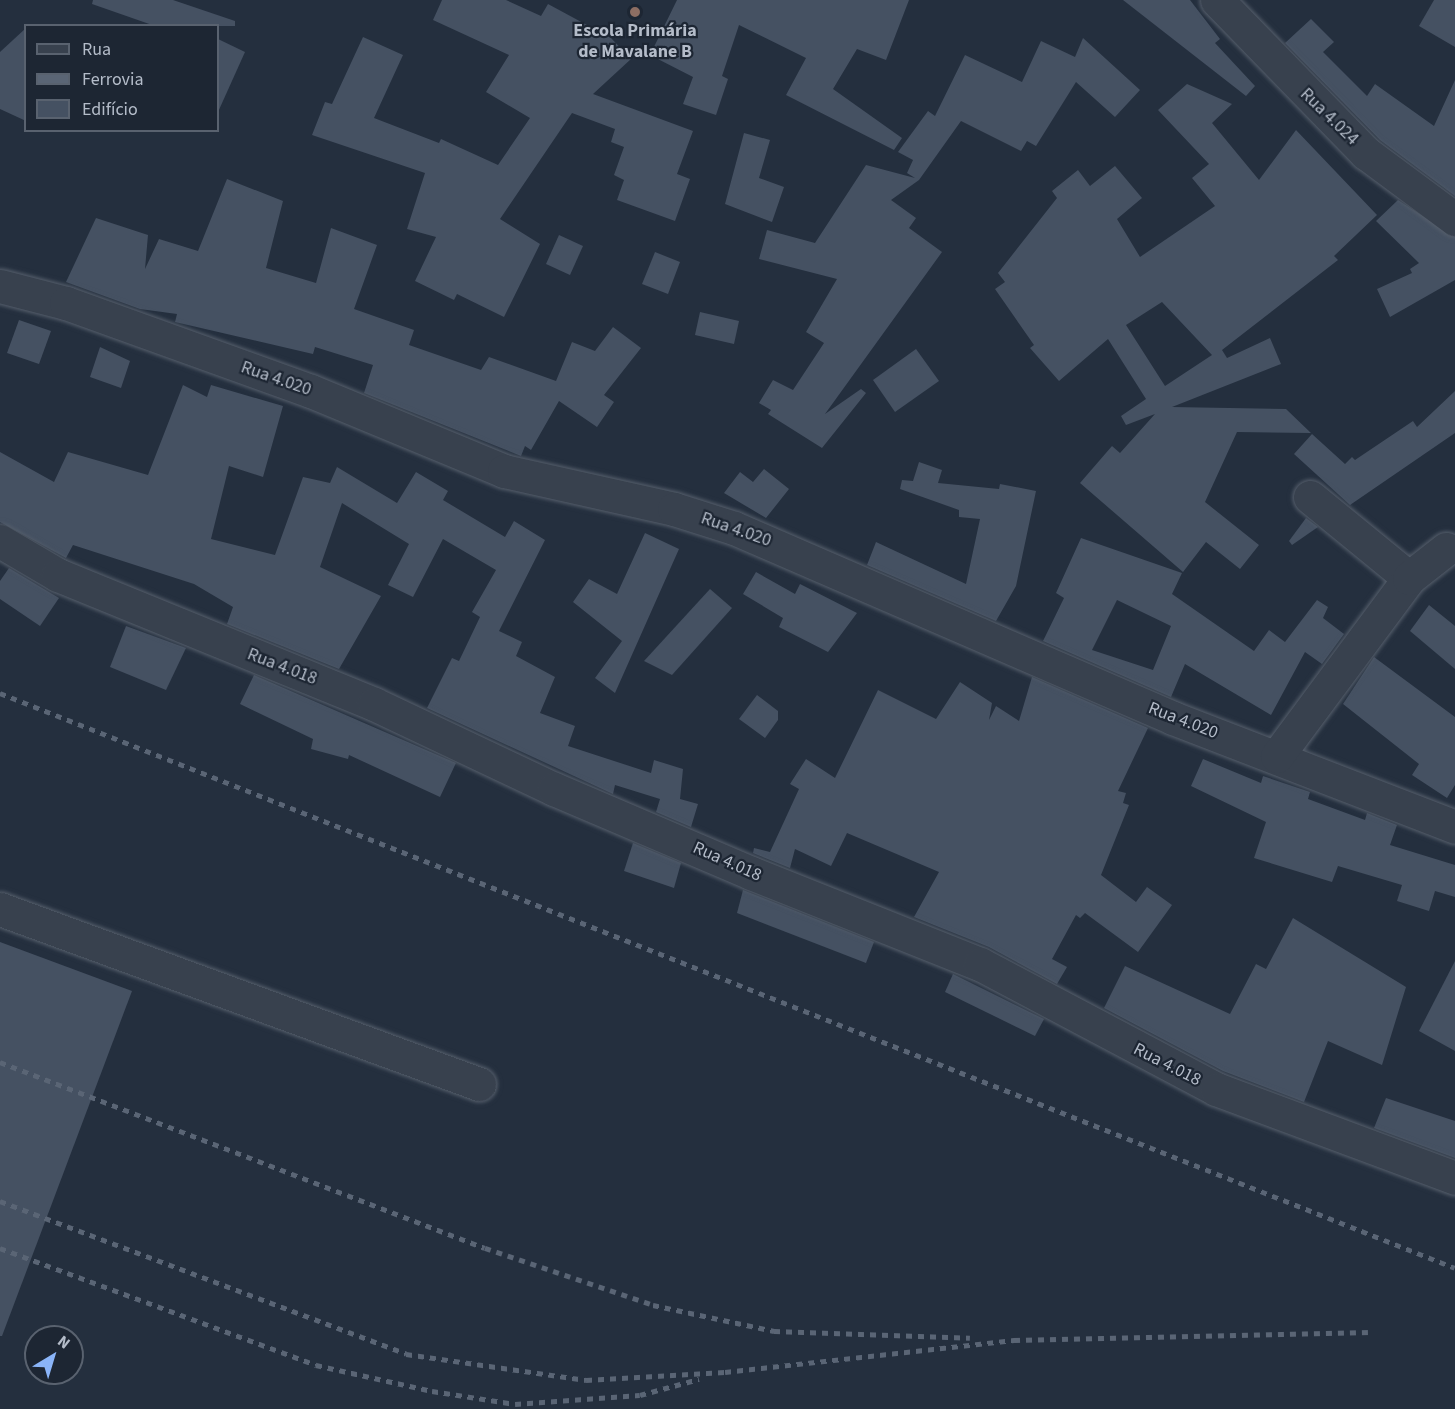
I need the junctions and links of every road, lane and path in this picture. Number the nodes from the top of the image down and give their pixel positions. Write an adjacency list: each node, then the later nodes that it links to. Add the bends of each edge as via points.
1 (1217, 0): 2 (street, Rua 4.024, via 1366,153)
2 (1455, 219)
3 (0, 286): 8 (street, Rua 4.020, via 66,303 311,391 504,471 674,509 744,531 1161,713)
4 (1310, 497): 7 (street)
5 (0, 541): 12 (street, Rua 4.018, via 58,575 352,695 554,789 751,873 980,964 1216,1089)
6 (1446, 549): 7 (street)
7 (1409, 578): 8 (street)
8 (1277, 756): 9 (street, Rua 4.020)
9 (1455, 826)
10 (0, 909): 11 (street)
11 (479, 1084)
12 (1455, 1178)

